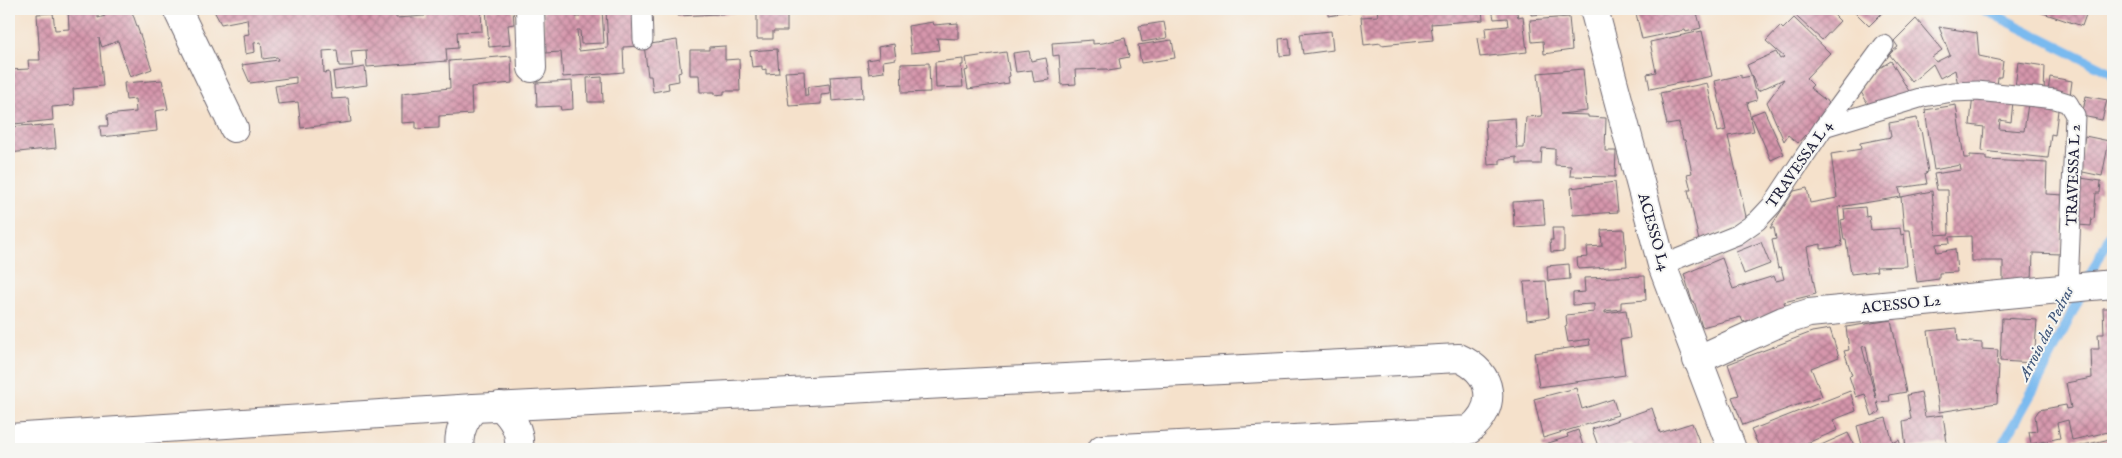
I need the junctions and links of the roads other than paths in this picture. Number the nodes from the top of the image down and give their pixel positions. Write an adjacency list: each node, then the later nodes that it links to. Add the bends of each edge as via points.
1 (177, 9): 9 (street)
2 (530, 9): 7 (street)
3 (642, 9): 5 (lane)
4 (1594, 9): 10 (street, ACESSO L4)
5 (643, 40)
6 (1884, 45): 8 (lane, TRAVESSA L 4)
7 (532, 68)
8 (1824, 127): 10 (lane, TRAVESSA L 4, via 1772,205 1757,221 1737,235); 12 (lane, TRAVESSA L 2, via 1923,97 1953,92 1977,91 2068,103 2075,115)
9 (234, 128)
10 (1662, 265): 13 (street, ACESSO L4)
11 (2113, 284): 12 (street, ACESSO L2)
12 (2068, 288): 13 (street, ACESSO L2, via 1808,313)
13 (1697, 360): 19 (street, ACESSO L4)
14 (487, 407): 15 (street); 16 (street, via 465,418 460,431); 17 (street, via 510,416 517,428); 18 (street, via 1459,358 1479,370 1488,391 1484,414 1469,430)
15 (9, 438)
16 (460, 449)
17 (519, 449)
18 (1102, 449)
19 (1732, 449)

